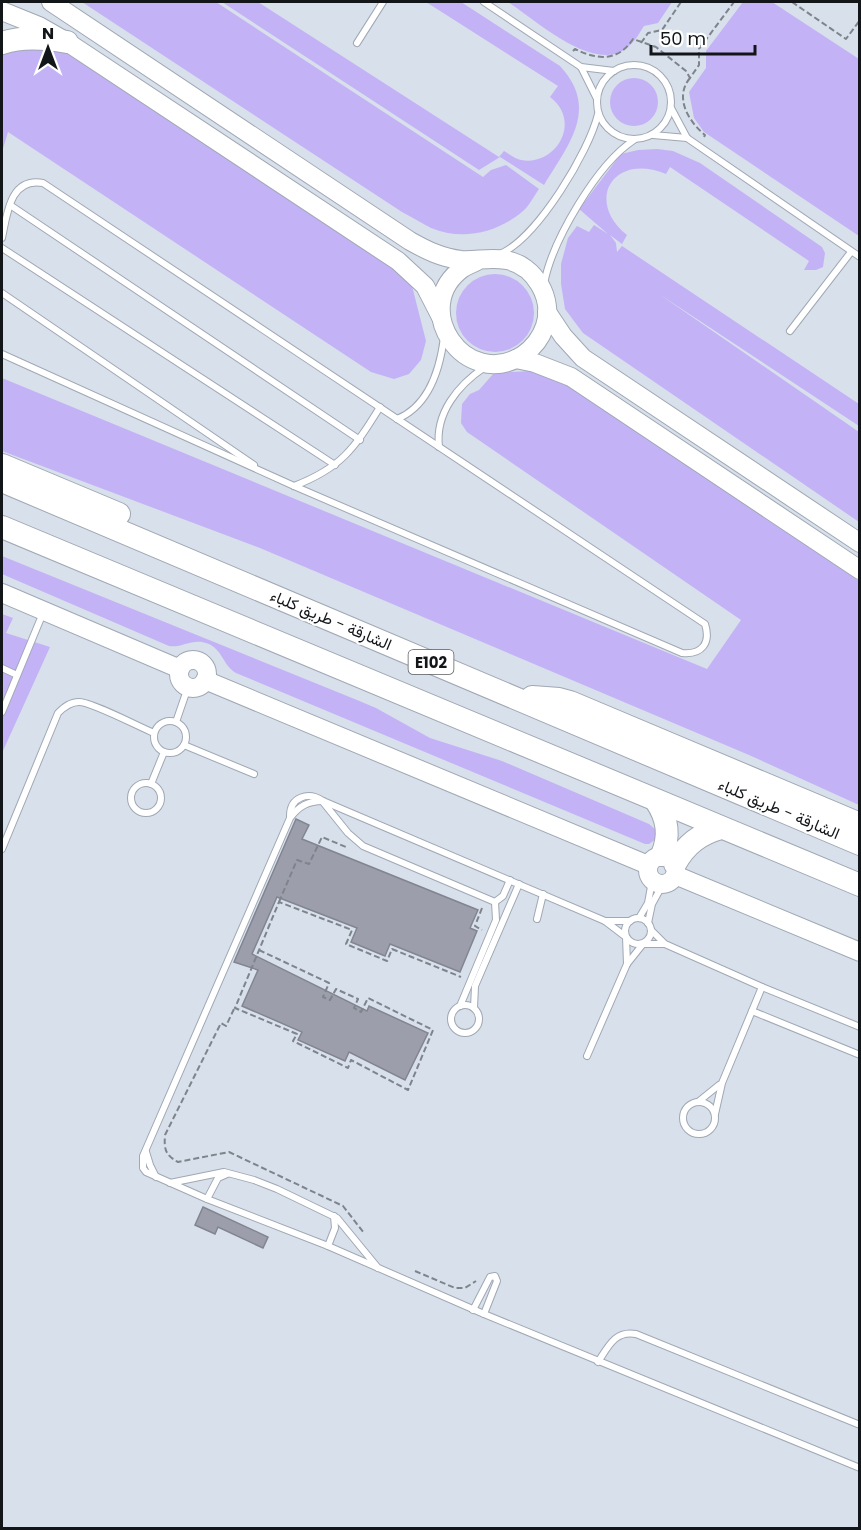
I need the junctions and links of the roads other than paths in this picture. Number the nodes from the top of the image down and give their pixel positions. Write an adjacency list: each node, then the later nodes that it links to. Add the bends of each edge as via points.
1 (51, 2): 21 (street, via 410,241 445,257)
2 (383, 2): 7 (lane)
3 (484, 2): 8 (lane)
4 (2, 11): 5 (street, via 22,17)
5 (67, 42): 6 (highway, via 27,38); 25 (street, via 398,261 425,286)
6 (2, 43)
7 (357, 43)
8 (581, 67): 9 (lane); 10 (lane)
9 (614, 71): 10 (lane, via 602,83); 11 (lane, via 637,65 660,75 671,96)
10 (597, 99): 12 (lane)
11 (671, 108): 13 (lane, via 665,124); 14 (lane)
12 (598, 114): 15 (lane, via 608,130); 21 (lane, via 583,152 530,233 520,243)
13 (652, 135): 14 (lane); 15 (lane)
14 (687, 138): 19 (lane)
15 (634, 140): 22 (lane, via 614,156 571,217 549,262)
16 (10, 205): 17 (lane); 30 (lane, via 22,185 43,183); 32 (lane)
17 (2, 238)
18 (2, 248): 35 (lane)
19 (851, 252): 20 (lane); 26 (lane)
20 (860, 257)
21 (486, 259): 22 (street, via 508,260 523,267); 25 (street, via 462,268 450,282 442,299)
22 (543, 291): 24 (street)
23 (2, 292): 36 (lane)
24 (547, 312): 28 (street, via 539,340); 41 (street, via 583,358)
25 (443, 324): 29 (street, via 462,353); 31 (lane, via 440,362 428,392 412,411)
26 (790, 331)
27 (2, 354): 36 (lane)
28 (516, 359): 29 (street); 43 (street, via 571,377)
29 (490, 364): 33 (lane, via 459,388 448,404 440,422)
30 (380, 407): 31 (lane); 32 (lane)
31 (397, 420): 33 (lane)
32 (360, 440): 35 (lane)
33 (440, 447): 38 (lane, via 705,624 708,633 700,650 682,653)
34 (2, 465): 44 (highway, via 158,531 223,566)
35 (335, 465): 38 (lane)
36 (269, 475): 38 (lane)
37 (2, 481): 44 (highway, الشارقة - طريق كلباء / E102)
38 (294, 486)
39 (2, 527): 42 (highway, E102)
40 (2, 540): 42 (highway)
41 (860, 543)
42 (47, 548): 60 (highway, E102)
43 (860, 570)
44 (251, 587): 51 (highway, الشارقة - طريق كلباء / E102)
45 (2, 593): 46 (street)
46 (43, 611): 48 (street); 49 (lane)
47 (2, 668): 49 (lane)
48 (180, 669): 50 (street, via 180,677); 50 (street, via 190,661 199,661 206,671)
49 (17, 675): 52 (lane)
50 (197, 683): 53 (lane); 65 (street)
51 (513, 696): 61 (highway, via 570,702); 63 (highway, الشارقة - طريق كلباء / E102)
52 (2, 712)
53 (176, 722): 54 (lane, via 165,722); 55 (lane, via 184,730)
54 (154, 733): 56 (lane, via 155,745); 64 (lane, via 86,703 74,702 62,708)
55 (184, 745): 56 (lane, via 176,753); 57 (lane)
56 (164, 752): 58 (lane)
57 (254, 774)
58 (151, 784): 58 (lane, via 141,783 131,795 132,805 140,812 150,812 160,801 159,791)
59 (323, 801): 66 (lane); 70 (lane, via 363,846); 94 (lane, via 304,804 290,818 143,1156 143,1168 151,1176)
60 (656, 801): 62 (highway, E102); 65 (highway, via 667,827)
61 (860, 824)
62 (722, 828): 65 (highway, via 694,840); 68 (highway, E102)
63 (860, 844)
64 (2, 849)
65 (663, 871): 71 (lane); 71 (lane); 81 (street)
66 (510, 880): 67 (lane); 70 (lane, via 503,896)
67 (519, 884): 69 (lane); 85 (lane, via 475,986)
68 (860, 885)
69 (543, 894): 73 (lane); 74 (lane)
70 (495, 902): 84 (lane, via 495,920)
71 (650, 903): 72 (lane); 76 (lane)
72 (639, 918): 75 (lane); 76 (lane)
73 (537, 919)
74 (605, 921): 75 (lane); 78 (lane)
75 (630, 921): 78 (lane, via 625,928)
76 (648, 923): 77 (lane)
77 (651, 930): 79 (lane, via 650,938); 80 (lane)
78 (626, 937): 79 (lane, via 633,944); 82 (lane)
79 (643, 944): 80 (lane); 82 (lane)
80 (665, 944): 83 (lane)
81 (860, 952)
82 (627, 964): 89 (lane)
83 (762, 987): 86 (lane); 87 (lane)
84 (460, 1006): 85 (lane); 85 (lane, via 451,1019 454,1029 463,1034 477,1028 479,1017)
85 (474, 1008)
86 (752, 1011): 88 (lane); 90 (lane)
87 (860, 1027)
88 (860, 1054)
89 (587, 1056)
90 (722, 1083): 91 (lane); 92 (lane)
91 (698, 1102): 92 (lane); 92 (lane, via 684,1112 687,1129 698,1134 709,1130)
92 (715, 1114)
93 (231, 1173): 94 (lane, via 213,1172); 95 (lane, via 218,1178); 96 (lane)
94 (170, 1183): 95 (lane)
95 (207, 1199): 97 (lane)
96 (333, 1215): 97 (lane, via 335,1228); 98 (lane)
97 (328, 1246): 98 (lane)
98 (378, 1268): 99 (lane)
99 (473, 1310): 100 (lane); 100 (lane, via 490,1277 495,1276 497,1281)
100 (484, 1314): 101 (lane)
101 (598, 1362): 102 (lane, via 617,1336 636,1334); 103 (lane)
102 (860, 1425)
103 (860, 1468)

